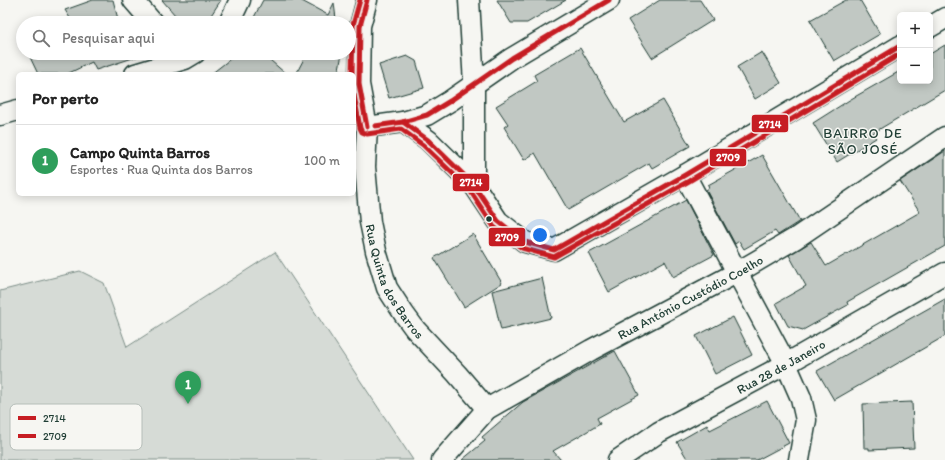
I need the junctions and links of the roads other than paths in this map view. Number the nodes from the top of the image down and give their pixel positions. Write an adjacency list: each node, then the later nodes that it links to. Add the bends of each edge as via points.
1 (133, 0): 6 (street)
2 (240, 0): 7 (street)
3 (367, 0): 17 (street, Rua Quinta dos Barros, via 360,26 359,84)
4 (469, 0): 13 (street)
5 (609, 0): 13 (street)
6 (147, 16)
7 (232, 16)
8 (945, 18): 9 (street)
9 (933, 25)
10 (897, 48): 19 (street)
11 (173, 60): 12 (street)
12 (140, 72)
13 (474, 84): 16 (street, via 427,115); 20 (street)
14 (16, 111): 15 (street)
15 (0, 115)
16 (403, 122): 17 (street); 20 (street, via 428,140)
17 (367, 127): 24 (street, Rua Quinta dos Barros, via 365,167 370,222 387,288 415,329)
18 (945, 138): 21 (street, Rua António Custódio Coelho, via 796,238)
19 (685, 175): 20 (street, via 554,250 525,242 498,221); 21 (street)
20 (474, 185)
21 (738, 272): 23 (street); 24 (street, Rua António Custódio Coelho)
22 (945, 273): 23 (street, Rua 28 de Janeiro)
23 (786, 364): 26 (street, Rua 28 de Janeiro, via 659,432); 27 (street, via 801,398 806,420)
24 (487, 409): 25 (street, Rua António Custódio Coelho)
25 (442, 460)
26 (618, 460)
27 (799, 460)

